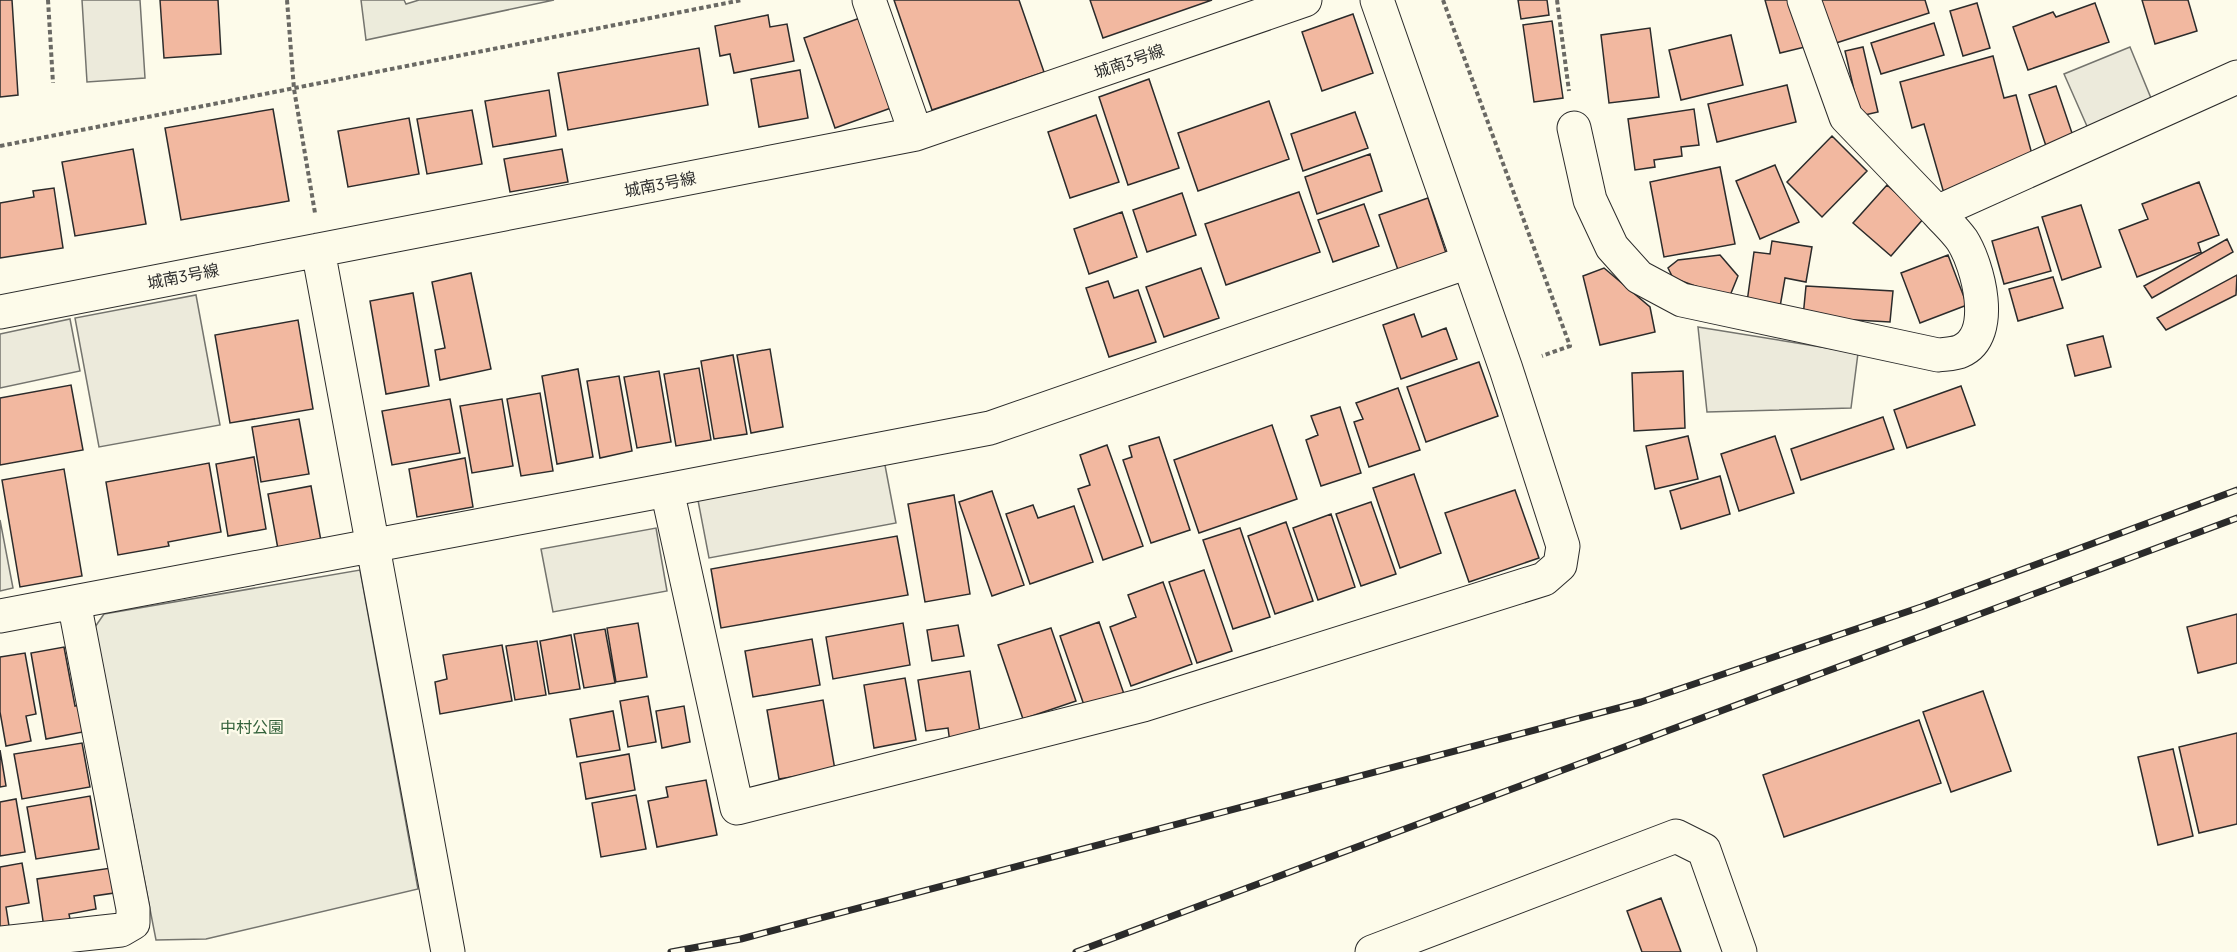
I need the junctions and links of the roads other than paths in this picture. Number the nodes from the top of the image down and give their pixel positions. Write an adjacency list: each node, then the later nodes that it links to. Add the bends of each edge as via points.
1 (868, 0): 7 (street)
2 (1305, 0): 7 (street, 城南3号線)
3 (1377, 0): 10 (street)
4 (1804, 0): 8 (street, via 1846,117)
5 (2237, 77): 8 (street)
6 (1574, 129): 8 (street, via 1590,200 1612,247 1640,277 1682,300 1938,355 1962,351 1978,335 1981,302 1973,262 1962,240)
7 (916, 134): 9 (street, 城南3号線)
8 (1937, 212)
9 (318, 250): 11 (street, 城南3号線); 13 (street)
10 (1468, 262): 12 (street, via 990,428); 12 (street, via 1563,546 1560,565 1544,579 1143,705 737,808)
11 (0, 312)
12 (667, 490): 13 (street)
13 (374, 547): 14 (street); 17 (street)
14 (74, 602): 15 (street); 16 (street, via 133,923 122,930)
15 (0, 616)
16 (0, 943)
17 (448, 952)
18 (1372, 952): 19 (street, via 1676,836 1704,850)
19 (1740, 952)

